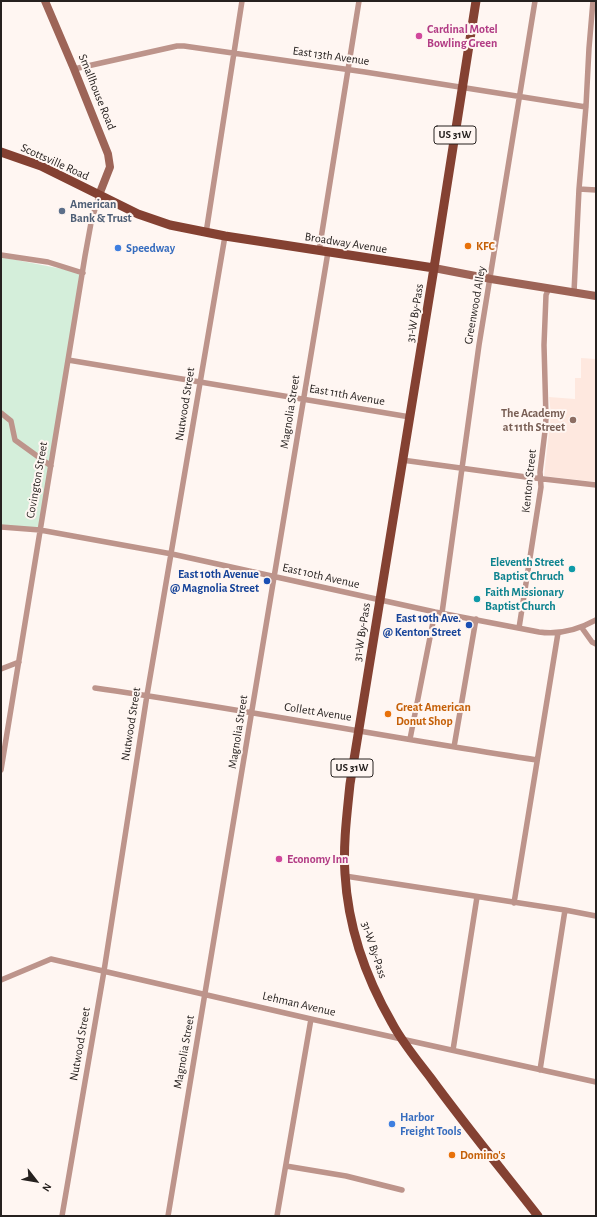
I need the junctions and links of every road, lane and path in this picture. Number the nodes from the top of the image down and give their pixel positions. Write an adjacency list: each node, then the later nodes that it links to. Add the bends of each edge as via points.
1 (45, 1): 8 (street, Smallhouse Road)
2 (242, 1): 7 (street)
3 (359, 1): 9 (street, Magnolia Street)
4 (476, 1): 10 (main road, 31-W By-Pass / US 31W)
5 (535, 1): 11 (street, Greenwood Alley)
6 (593, 1): 12 (street)
7 (234, 53): 8 (street, East 13th Avenue, via 177,46); 9 (street, East 13th Avenue); 17 (street)
8 (74, 69): 16 (street, Smallhouse Road, via 108,154 110,167)
9 (348, 70): 10 (street, East 13th Avenue); 19 (street, Magnolia Street)
10 (463, 88): 11 (street, East 13th Avenue); 21 (main road, 31-W By-Pass / US 31W)
11 (519, 96): 12 (street, East 13th Avenue); 23 (street, Greenwood Alley)
12 (586, 107): 14 (street)
13 (1, 152): 16 (main road, Scottsville Road, via 41,166)
14 (579, 190): 15 (street); 25 (street)
15 (596, 190)
16 (99, 195): 17 (main road, Broadway Avenue, via 152,220); 22 (street, Covington Street, via 91,223)
17 (206, 233): 18 (main road, Broadway Avenue)
18 (225, 236): 19 (main road, Broadway Avenue); 28 (street, Nutwood Street)
19 (323, 251): 21 (main road, Broadway Avenue); 29 (street, Magnolia Street)
20 (1, 255): 22 (street, via 48,262)
21 (434, 268): 23 (street, Broadway Avenue); 31 (main road, 31-W By-Pass / US 31W)
22 (83, 273): 27 (street, Covington Street)
23 (491, 279): 24 (street, Broadway Avenue); 34 (street, Greenwood Alley)
24 (549, 288): 25 (street, Broadway Avenue); 35 (street, Kenton Street, via 546,295 544,345 546,431)
25 (574, 292): 26 (street, Broadway Avenue)
26 (596, 296)
27 (68, 360): 28 (street, East 11th Avenue); 33 (street, Covington Street)
28 (200, 382): 29 (street, East 11th Avenue); 39 (street, Nutwood Street)
29 (303, 399): 31 (street, East 11th Avenue); 40 (street, Magnolia Street)
30 (1, 413): 33 (street, via 11,421 16,440)
31 (410, 417): 32 (main road, 31-W By-Pass / US 31W)
32 (402, 460): 34 (street); 41 (main road, 31-W By-Pass / US 31W)
33 (51, 466): 38 (street, Covington Street)
34 (462, 468): 35 (street); 43 (street, Greenwood Alley)
35 (540, 479): 36 (street); 46 (street, Kenton Street, via 537,516)
36 (596, 486)
37 (1, 527): 38 (street, East 10th Avenue)
38 (40, 530): 39 (street, East 10th Avenue); 50 (street, Covington Street)
39 (172, 554): 40 (street, East 10th Avenue); 53 (street, Nutwood Street)
40 (273, 576): 41 (street, East 10th Avenue); 54 (street, Magnolia Street)
41 (379, 600): 42 (street, East 10th Avenue); 55 (main road, 31-W By-Pass / US 31W)
42 (435, 612): 43 (street, East 10th Avenue); 56 (street)
43 (442, 613): 44 (street, East 10th Avenue)
44 (476, 619): 46 (street, East 10th Avenue); 57 (street)
45 (596, 620): 47 (street, East 10th Avenue)
46 (519, 628): 48 (street, East 10th Avenue)
47 (582, 628): 48 (street, East 10th Avenue); 49 (street)
48 (558, 633): 58 (street)
49 (596, 644)
50 (19, 662): 51 (street); 59 (street, Covington Street)
51 (1, 669)
52 (95, 688): 53 (street, Collett Avenue)
53 (147, 695): 54 (street, Collett Avenue); 65 (street, Nutwood Street)
54 (252, 713): 55 (street, Collett Avenue); 67 (street, Magnolia Street)
55 (359, 730): 56 (street, Collett Avenue); 60 (main road, 31-W By-Pass / US 31W, via 345,825)
56 (410, 739): 57 (street, Collett Avenue)
57 (454, 747): 58 (street, Collett Avenue)
58 (537, 760): 62 (street)
59 (1, 770)
60 (345, 876): 61 (street); 69 (main road, 31-W By-Pass / US 31W, via 352,920 363,960 379,999)
61 (477, 897): 62 (street); 70 (street)
62 (514, 903): 63 (street)
63 (565, 910): 64 (street); 71 (street)
64 (596, 916)
65 (104, 971): 66 (street, Lehman Avenue, via 51,959); 67 (street, Lehman Avenue); 75 (street, Nutwood Street)
66 (1, 980)
67 (205, 994): 68 (street, Lehman Avenue); 76 (street, Magnolia Street)
68 (311, 1019): 69 (street, Lehman Avenue); 73 (street)
69 (401, 1038): 70 (street, Lehman Avenue); 78 (main road, 31-W By-Pass / US 31W, via 446,1100)
70 (453, 1050): 71 (street, Lehman Avenue)
71 (540, 1070): 72 (street, Lehman Avenue)
72 (596, 1082)
73 (286, 1166): 74 (street, via 346,1176); 77 (street)
74 (402, 1190)
75 (62, 1216)
76 (168, 1216)
77 (277, 1216)
78 (538, 1216)

